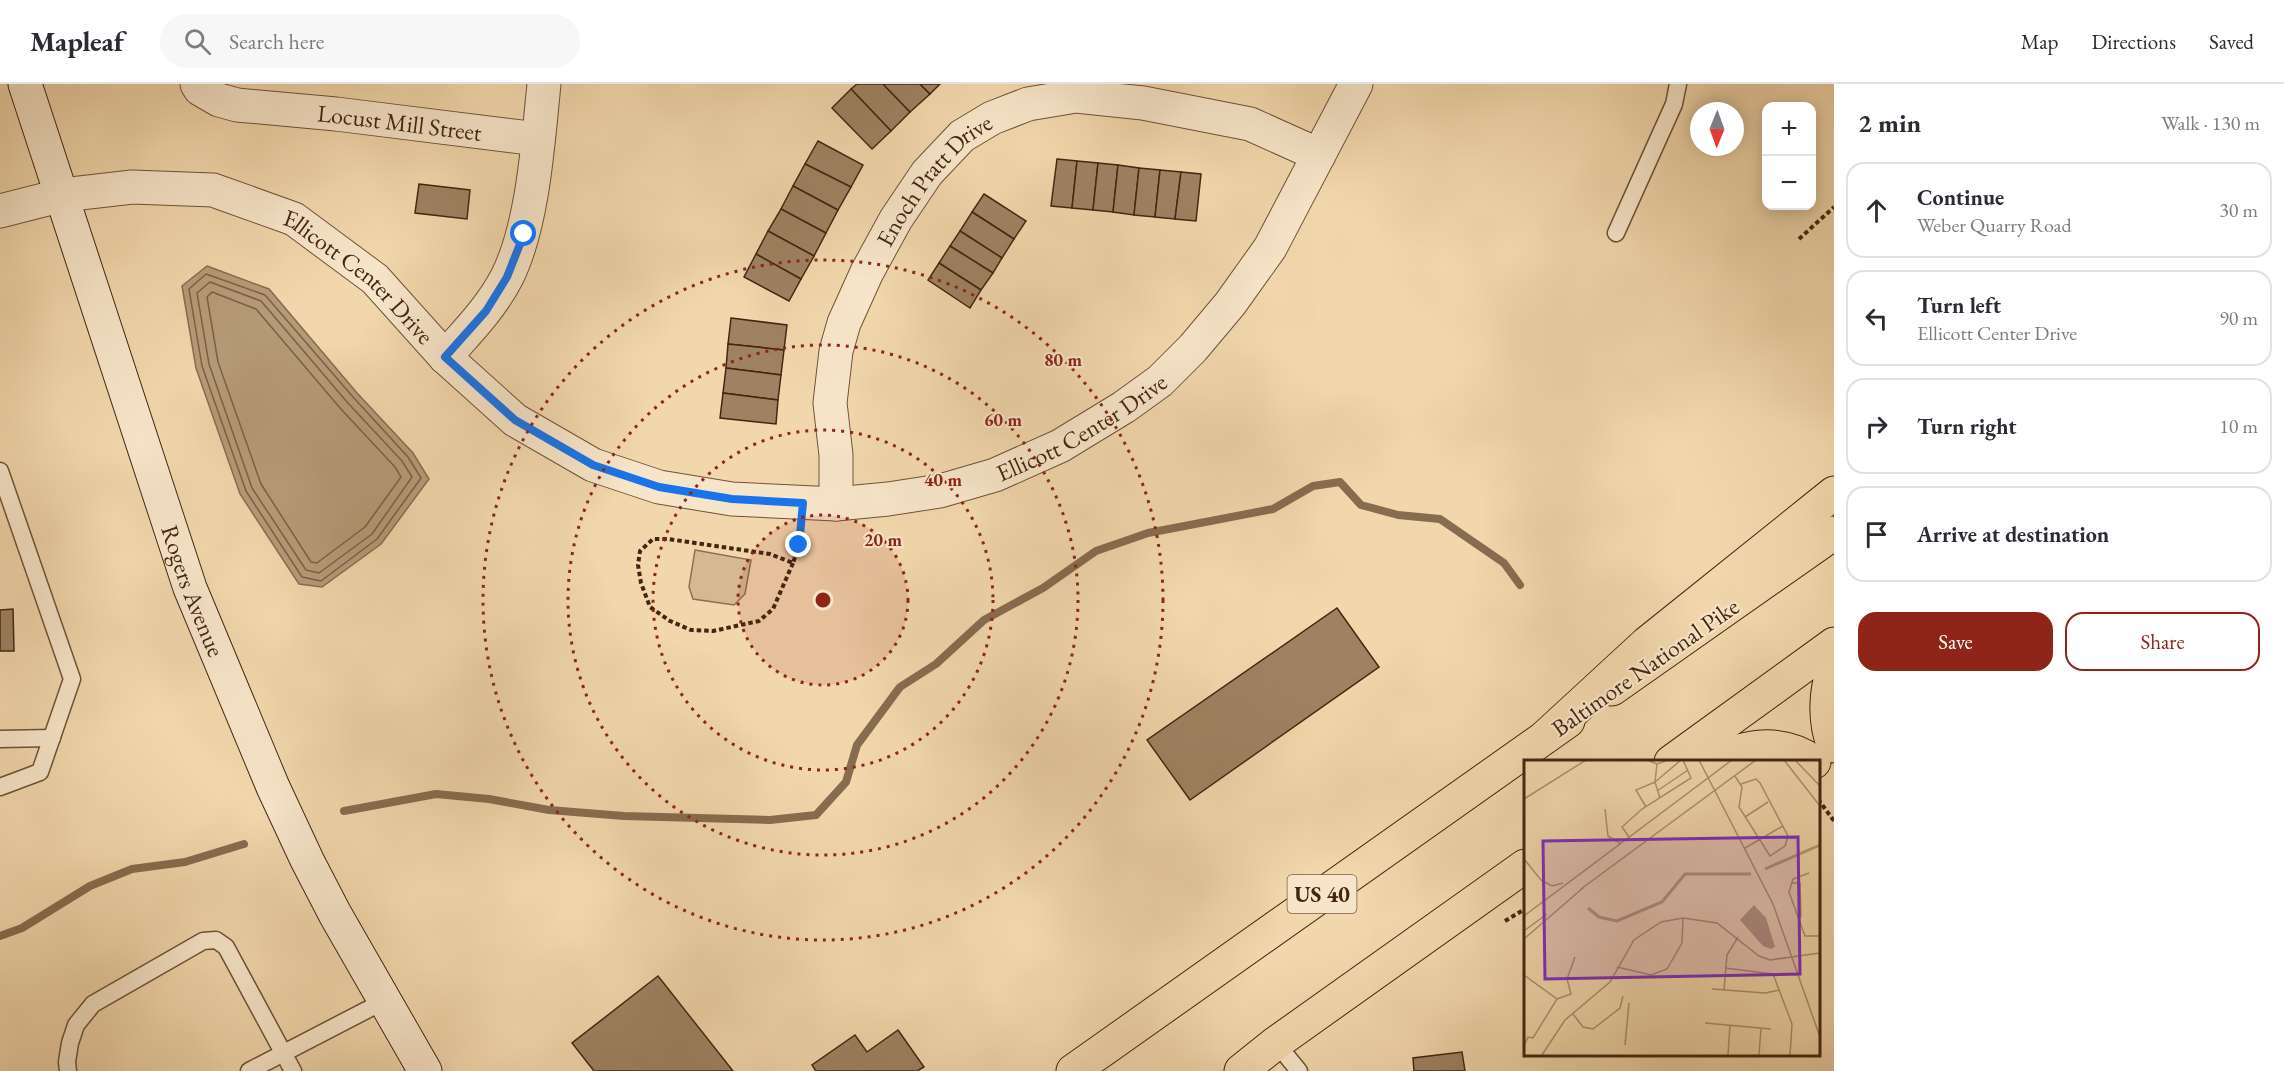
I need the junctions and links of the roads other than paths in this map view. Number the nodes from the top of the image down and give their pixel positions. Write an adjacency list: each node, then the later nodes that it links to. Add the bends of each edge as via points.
1 (25, 84): 8 (street, Rogers Avenue)
2 (197, 84): 6 (street, Locust Mill Street, via 219,100 237,105)
3 (544, 84): 6 (street)
4 (1356, 84): 7 (street, Ellicott Center Drive)
5 (1678, 84): 10 (lane, via 1674,104)
6 (538, 139): 11 (street, via 524,234 507,277 486,311)
7 (1318, 155): 14 (street, Ellicott Center Drive, via 1270,248 1230,304 1193,348 1124,407 1060,446 994,475 940,491); 14 (street, Enoch Pratt Drive, via 1250,124 1143,103 1076,96 1028,104 992,118 962,136 927,173 896,219 844,323 836,351 830,403)
8 (63, 195): 9 (street, Ellicott Center Drive); 11 (street, Ellicott Center Drive, via 132,187 213,190 294,219 375,279); 29 (street, Rogers Avenue, via 190,588 273,787 335,914)
9 (0, 211)
10 (1616, 233)
11 (445, 357): 14 (street, Ellicott Center Drive, via 515,420 593,465 659,487 732,499)
12 (0, 471): 19 (lane, via 72,679)
13 (1834, 493): 18 (main road, via 1647,643)
14 (836, 504)
15 (1834, 533): 18 (main road, Baltimore National Pike / US 40)
16 (1834, 644): 22 (main road)
17 (1834, 668): 21 (main road, via 1827,708)
18 (1545, 737): 36 (main road, Baltimore National Pike / US 40)
19 (52, 738): 20 (lane); 27 (lane, via 40,772)
20 (0, 739)
21 (1834, 746)
22 (1674, 760)
23 (1714, 760): 24 (main road, via 1734,751 1762,746 1778,746)
24 (1811, 760)
25 (1819, 765): 26 (main road)
26 (1834, 776)
27 (0, 787)
28 (1524, 867): 30 (main road)
29 (386, 1000): 31 (lane); 35 (street, Rogers Avenue)
30 (1276, 1042): 37 (main road); 38 (lane)
31 (282, 1052): 32 (lane, via 226,947 216,940 203,941 93,1004 76,1025); 33 (lane); 34 (lane)
32 (68, 1071)
33 (249, 1071)
34 (293, 1071)
35 (425, 1071)
36 (1073, 1071)
37 (1241, 1071)
38 (1299, 1071)

